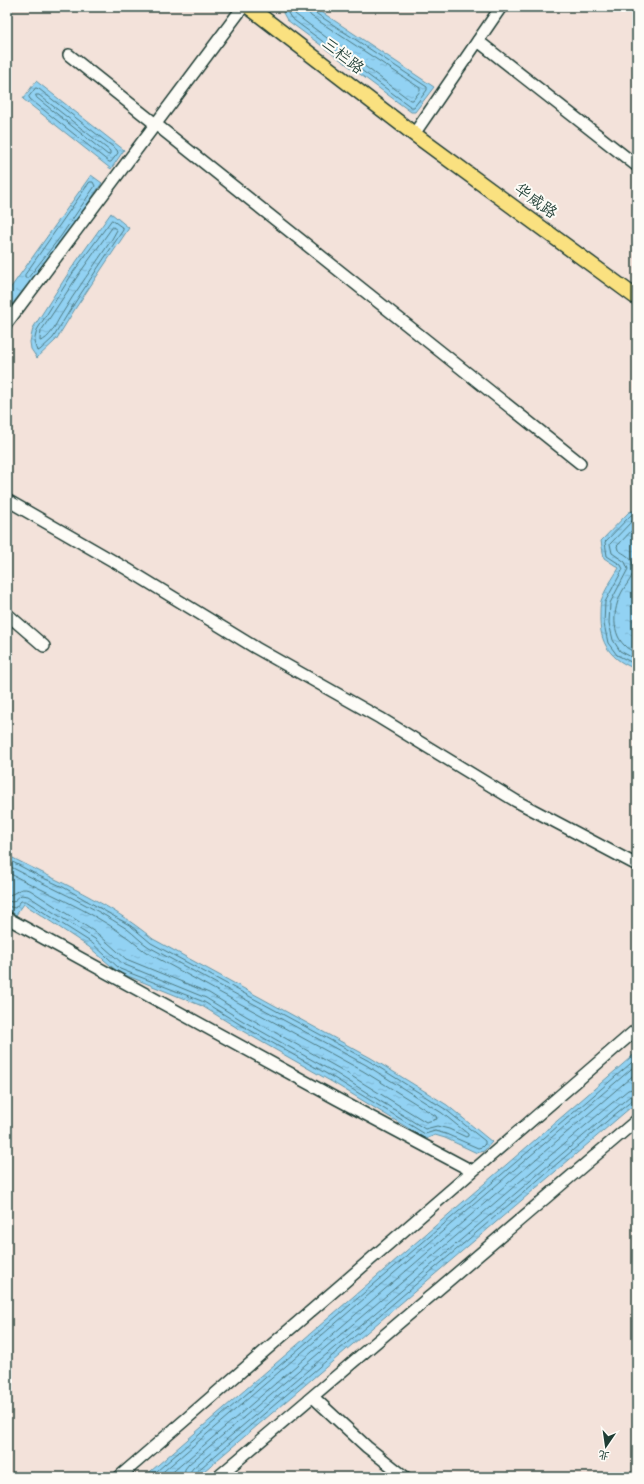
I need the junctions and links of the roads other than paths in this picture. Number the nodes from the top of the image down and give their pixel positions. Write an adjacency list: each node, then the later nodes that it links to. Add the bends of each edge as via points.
1 (243, 7): 6 (street)
2 (249, 7): 7 (main road, 三栏路)
3 (501, 7): 4 (street)
4 (478, 41): 7 (street); 8 (street)
5 (69, 55): 6 (street)
6 (155, 124): 10 (street); 11 (street)
7 (414, 134): 9 (main road, 华威路)
8 (637, 166)
9 (637, 298)
10 (7, 323)
11 (580, 463)
12 (7, 500): 15 (street, via 256,648 380,718 516,801)
13 (7, 614): 14 (street)
14 (44, 646)
15 (637, 865)
16 (7, 918): 19 (street)
17 (637, 1029): 19 (street)
18 (637, 1120): 20 (street)
19 (472, 1171): 21 (street)
20 (313, 1397): 22 (street); 23 (street, via 367,1447)
21 (118, 1477)
22 (218, 1477)
23 (405, 1477)

